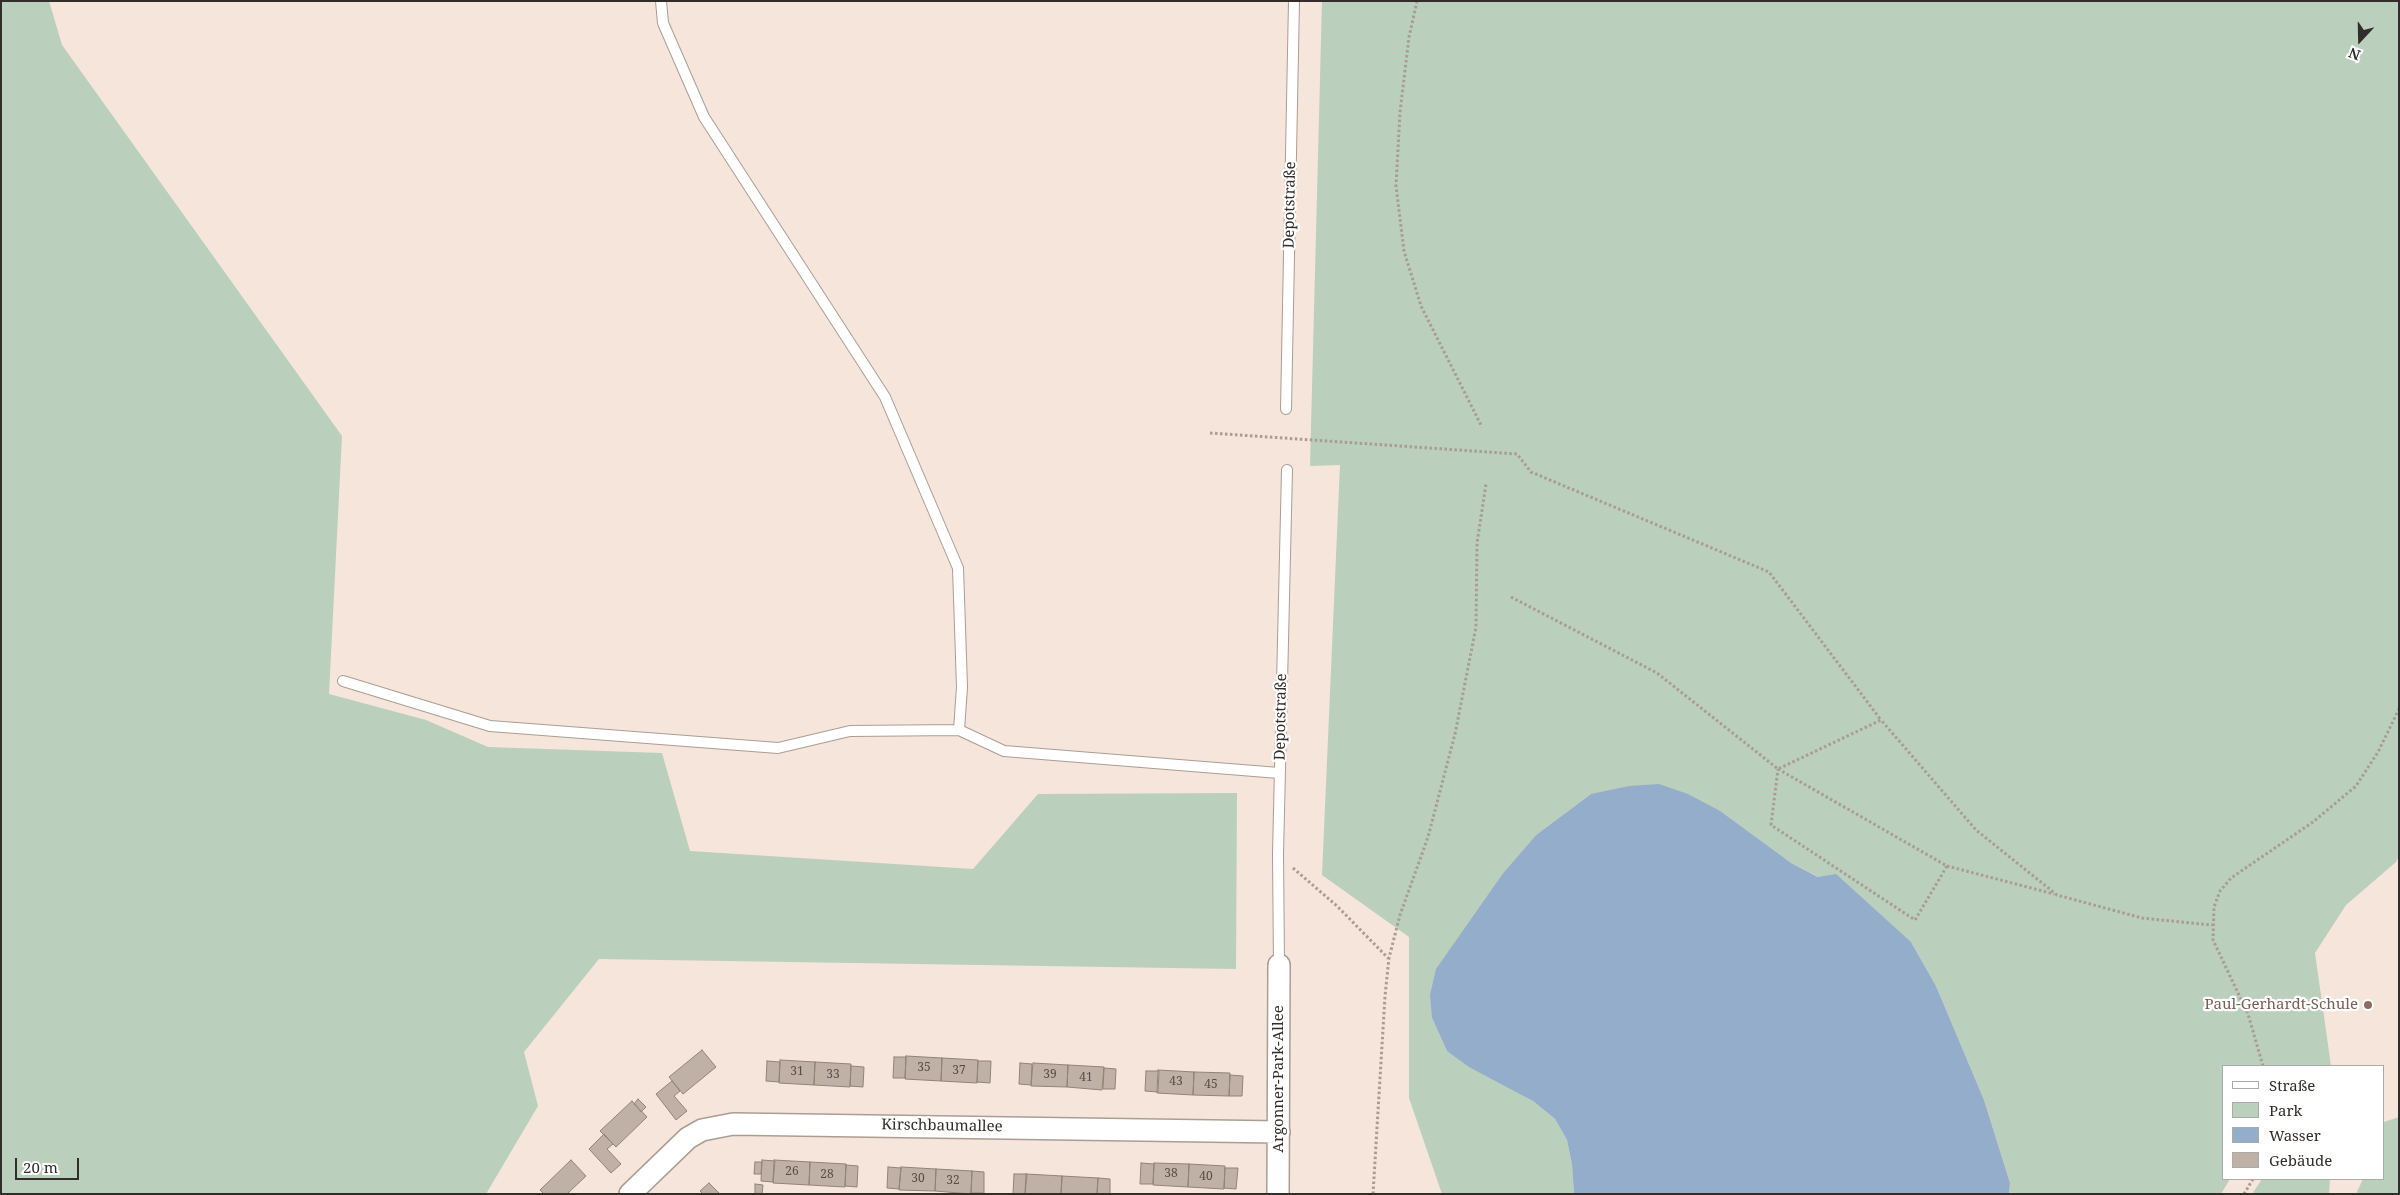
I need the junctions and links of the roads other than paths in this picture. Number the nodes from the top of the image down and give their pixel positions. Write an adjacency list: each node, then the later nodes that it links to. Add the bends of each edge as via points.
1 (661, 1): 6 (lane, via 663,23 704,117 885,397 958,568 962,687)
2 (1294, 1): 3 (lane, Depotstraße)
3 (1286, 409)
4 (1287, 470): 7 (lane, Depotstraße)
5 (343, 681): 6 (lane, via 490,726 778,748 850,731)
6 (959, 730): 7 (lane, via 1004,750)
7 (1279, 773): 8 (lane, Depotstraße)
8 (1279, 965): 9 (street, Argonner-Park-Allee)
9 (1279, 1132): 10 (street, Kirschbaumallee, via 733,1124 702,1130 688,1138); 11 (street, Argonner-Park-Allee)
10 (630, 1194)
11 (1278, 1194)

